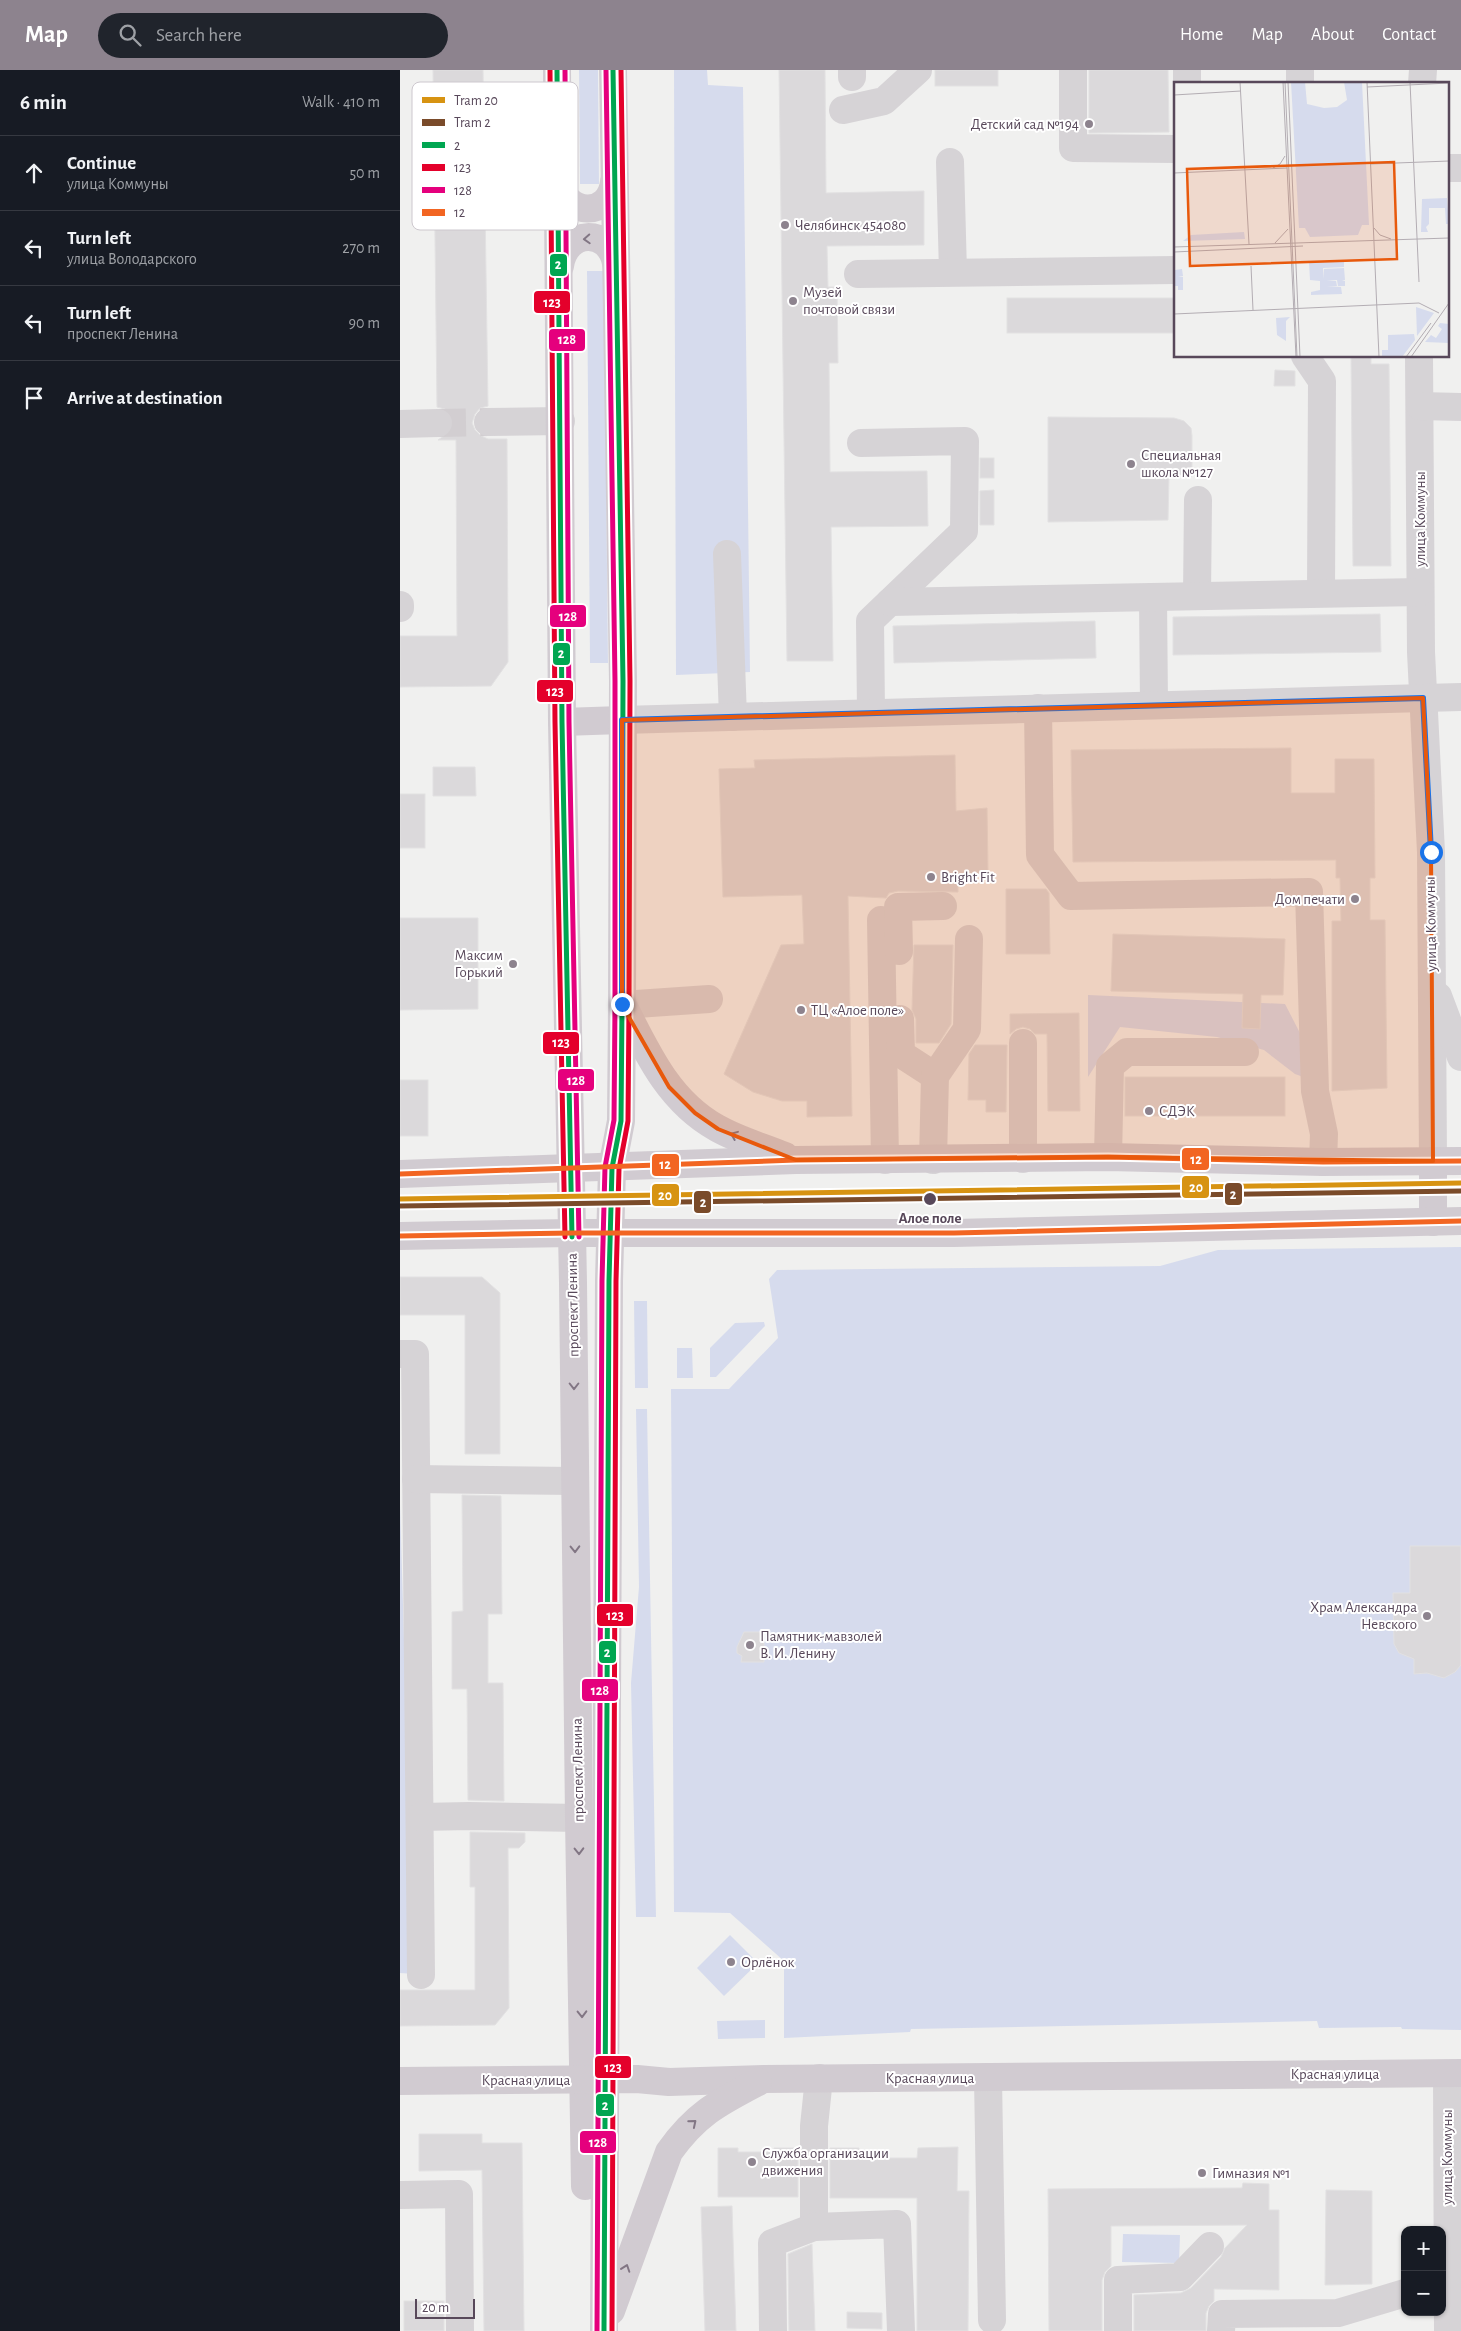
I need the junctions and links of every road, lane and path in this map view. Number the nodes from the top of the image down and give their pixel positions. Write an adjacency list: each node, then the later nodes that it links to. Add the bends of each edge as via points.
1 (613, 70): 9 (main road, проспект Ленина)
2 (918, 70): 4 (street, via 884,101)
3 (1073, 70): 5 (street, via 1073,148)
4 (843, 110)
5 (1174, 149)
6 (950, 162): 15 (street)
7 (1448, 168): 8 (street)
8 (1461, 168)
9 (614, 182): 10 (main road, via 613,190 601,205); 12 (main road, проспект Ленина)
10 (578, 207)
11 (560, 230): 13 (main road, проспект Ленина)
12 (616, 264): 13 (main road, one-way to 13, via 604,242 587,237 565,249); 39 (main road, проспект Ленина)
13 (560, 266): 21 (main road, проспект Ленина)
14 (1174, 270): 15 (street)
15 (953, 272): 16 (street)
16 (858, 274)
17 (1306, 358): 29 (street, via 1322,382)
18 (1419, 358): 19 (street, улица Коммуны)
19 (1420, 406): 20 (street); 28 (street, улица Коммуны)
20 (1461, 407)
21 (561, 421): 22 (street); 40 (main road, проспект Ленина)
22 (488, 422)
23 (438, 423): 24 (street)
24 (400, 424)
25 (861, 443): 32 (street, via 965,441 964,531)
26 (1198, 500): 30 (street)
27 (727, 554): 38 (street)
28 (1420, 592): 29 (street); 34 (street, улица Коммуны)
29 (1321, 593): 30 (street)
30 (1198, 596): 31 (street)
31 (1153, 597): 32 (street); 35 (street)
32 (890, 602): 37 (street, via 870,621)
33 (1461, 697): 34 (street)
34 (1423, 698): 35 (street); 44 (street, улица Коммуны, via 1431,852)
35 (1154, 705): 36 (street)
36 (1038, 708): 37 (street); 58 (street, via 1040,855 1071,896 1309,892 1315,1092 1324,1134)
37 (871, 712): 38 (street)
38 (733, 717): 39 (street)
39 (622, 720): 40 (main road); 46 (main road, проспект Ленина)
40 (562, 722): 60 (main road, проспект Ленина)
41 (942, 906): 50 (street, via 898,907 901,1054)
42 (880, 920): 54 (street)
43 (969, 939): 50 (street, via 967,1029)
44 (1432, 980): 48 (street); 56 (street, улица Коммуны)
45 (709, 999): 46 (street)
46 (622, 1004): 53 (main road, one-way to 46, via 718,1129 695,1113 669,1087 649,1057); 59 (main road, проспект Ленина, via 621,1121)
47 (1023, 1043): 52 (street)
48 (1459, 1043)
49 (1245, 1052): 51 (street, via 1128,1052 1110,1066)
50 (935, 1076): 55 (street)
51 (1108, 1157): 52 (main road); 58 (main road)
52 (1023, 1159): 55 (main road)
53 (796, 1160): 54 (main road); 59 (main road)
54 (885, 1160): 55 (main road)
55 (933, 1160)
56 (1433, 1161): 57 (main road); 58 (main road); 62 (main road, улица Коммуны)
57 (1461, 1161)
58 (1323, 1162)
59 (612, 1168): 60 (main road); 65 (main road, проспект Ленина)
60 (570, 1170): 61 (main road); 64 (main road, проспект Ленина)
61 (400, 1174)
62 (1433, 1222): 63 (main road); 65 (main road, via 954,1233)
63 (1461, 1222)
64 (572, 1233): 65 (main road); 66 (main road); 69 (main road, проспект Ленина, one-way to 69)
65 (611, 1233): 76 (main road, проспект Ленина)
66 (400, 1236)
67 (400, 1354): 68 (street, via 415,1354)
68 (416, 1479): 69 (street); 70 (street)
69 (574, 1481): 71 (main road, проспект Ленина, one-way to 71)
70 (420, 1817): 71 (street); 72 (street)
71 (579, 1818): 76 (main road, проспект Ленина, one-way to 76)
72 (421, 1975)
73 (1454, 2073): 74 (main road, Красная улица); 82 (street, улица Коммуны)
74 (988, 2077): 75 (main road, Красная улица); 85 (street)
75 (819, 2078): 77 (main road, Красная улица); 80 (street, via 814,2126)
76 (594, 2079): 77 (main road, Красная улица, via 669,2082); 78 (main road, Красная улица); 87 (main road, проспект Ленина); 88 (main road, проспект Ленина)
77 (764, 2079): 88 (main road, one-way to 77, via 669,2152 685,2129 714,2106)
78 (400, 2081)
79 (400, 2195): 86 (street, via 459,2194)
80 (814, 2227): 89 (street, via 772,2243); 90 (street, via 897,2224)
81 (1210, 2246): 91 (street, via 1180,2277 1118,2280)
82 (1445, 2271)
83 (1401, 2294): 92 (street, via 1338,2313 1222,2314)
84 (1446, 2295): 93 (street, улица Коммуны)
85 (992, 2320)
86 (460, 2331)
87 (586, 2331)
88 (604, 2331)
89 (773, 2331)
90 (901, 2331)
91 (1118, 2331)
92 (1221, 2331)
93 (1448, 2331)

